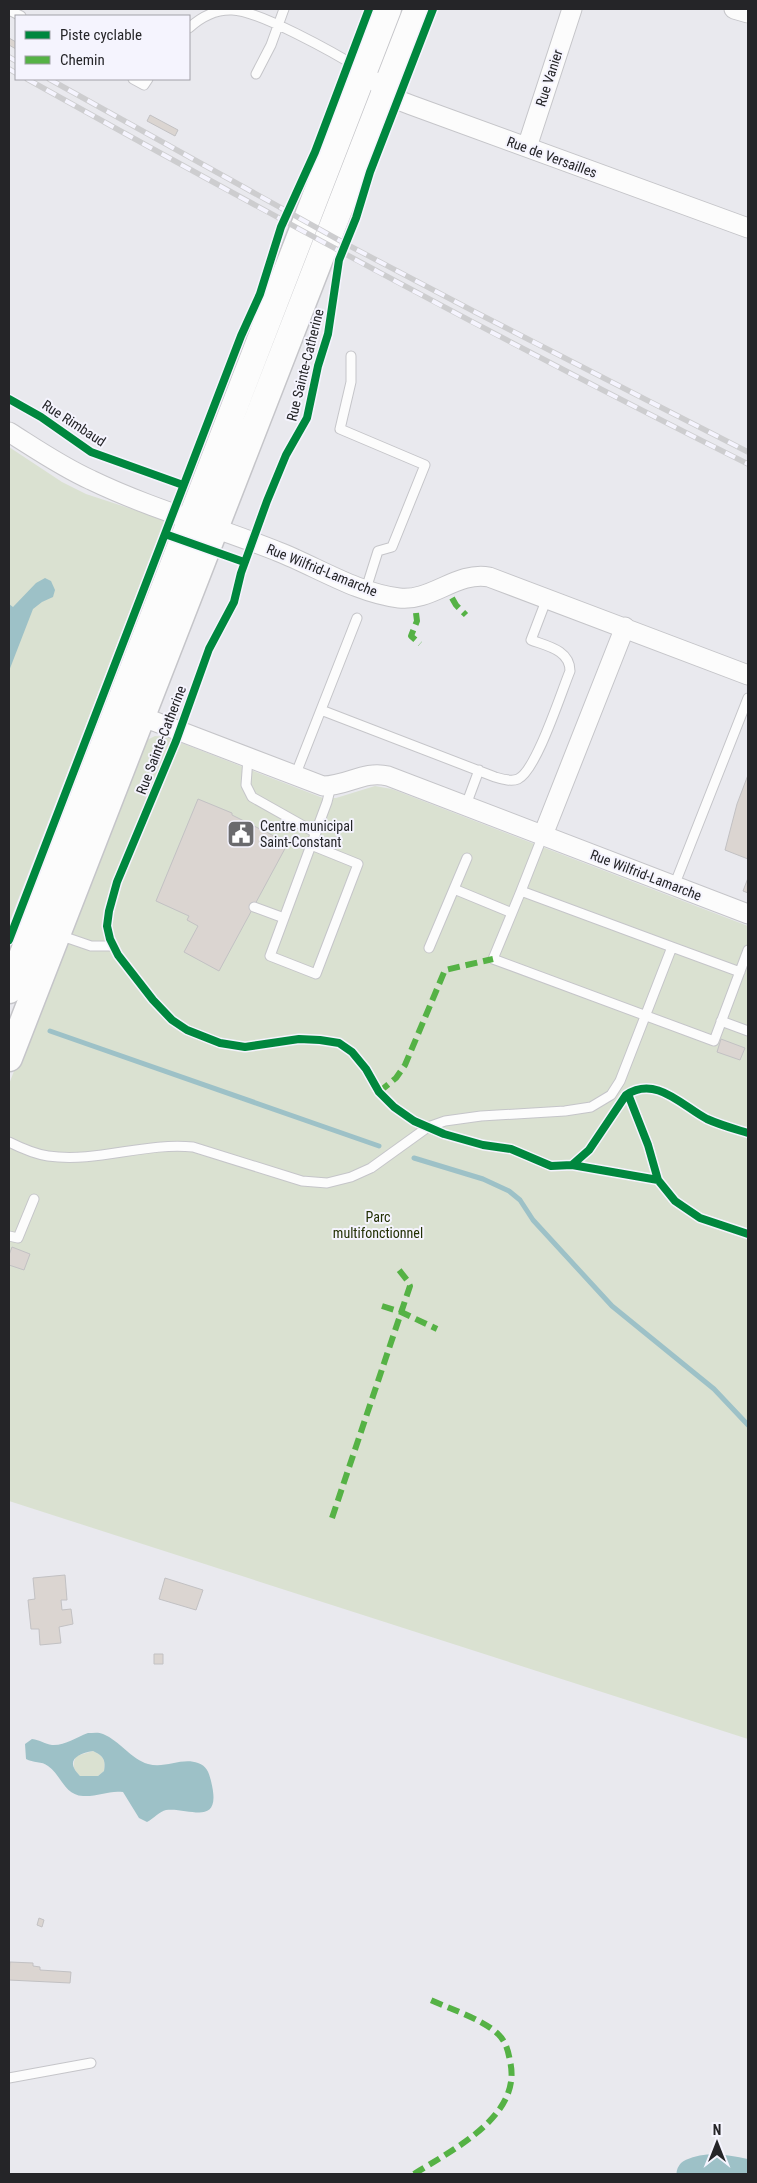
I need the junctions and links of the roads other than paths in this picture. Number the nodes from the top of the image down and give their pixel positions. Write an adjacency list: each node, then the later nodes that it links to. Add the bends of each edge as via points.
1 (231, 9): 10 (lane); 11 (lane, via 205,16)
2 (284, 9): 10 (lane)
3 (388, 9): 12 (street)
4 (417, 9): 16 (street, Rue Sainte-Catherine)
5 (572, 9): 17 (street, Rue Vanier)
6 (734, 9): 9 (street)
7 (9, 10): 8 (lane)
8 (20, 13)
9 (748, 13)
10 (278, 25): 12 (lane); 13 (lane)
11 (190, 27)
12 (364, 71): 16 (street, Rue de Versailles); 21 (street)
13 (256, 74)
14 (135, 80): 15 (lane, via 144,85)
15 (147, 80)
16 (385, 90): 17 (street, Rue de Versailles, via 398,100); 22 (street, Rue Sainte-Catherine)
17 (527, 147): 18 (street, Rue de Versailles)
18 (748, 228)
19 (351, 356): 23 (lane, via 351,382 340,429 425,465 392,547 378,551)
20 (9, 432): 21 (street, via 90,480)
21 (190, 518): 22 (street, Rue Wilfrid-Lamarche); 53 (street)
22 (216, 528): 23 (street, Rue Wilfrid-Lamarche); 30 (street, Rue Sainte-Catherine)
23 (366, 589): 24 (street, Rue Wilfrid-Lamarche, via 401,599 412,598 463,578 482,576)
24 (548, 598): 26 (street, Rue Wilfrid-Lamarche); 32 (lane, via 532,640 562,653 568,659 570,671 535,760 519,779 514,780)
25 (357, 618): 29 (lane)
26 (625, 627): 27 (street, Rue Wilfrid-Lamarche); 37 (street)
27 (748, 676)
28 (748, 698): 40 (lane)
29 (321, 710): 32 (lane); 33 (lane)
30 (142, 717): 31 (street, Rue Wilfrid-Lamarche); 47 (street, Rue Sainte-Catherine)
31 (248, 758): 33 (street, Rue Wilfrid-Lamarche); 36 (lane, via 246,785 252,797)
32 (479, 770): 35 (lane)
33 (295, 776): 34 (street, Rue Wilfrid-Lamarche)
34 (331, 786): 35 (street, Rue Wilfrid-Lamarche, via 380,774); 36 (lane)
35 (466, 805): 37 (street, Rue Wilfrid-Lamarche)
36 (316, 833): 38 (lane)
37 (543, 835): 40 (street, Rue Wilfrid-Lamarche); 42 (lane)
38 (311, 845): 46 (lane); 46 (lane, via 358,864 316,974 270,956)
39 (467, 858): 41 (lane)
40 (674, 886): 45 (street, Rue Wilfrid-Lamarche)
41 (454, 890): 44 (lane); 50 (lane)
42 (521, 891): 44 (lane); 49 (lane)
43 (254, 906): 46 (lane)
44 (512, 913): 54 (lane, via 493,959)
45 (748, 914)
46 (284, 918)
47 (56, 934): 48 (lane, via 91,946); 57 (street, Rue Sainte-Catherine)
48 (113, 946)
49 (672, 947): 52 (lane); 54 (lane)
50 (428, 948)
51 (748, 950): 52 (lane)
52 (740, 972): 55 (lane)
53 (9, 990)
54 (645, 1016): 55 (lane, via 714,1041); 58 (lane, via 612,1095 591,1107 445,1121 428,1127 371,1168 327,1183 302,1181 178,1145 64,1157 38,1154)
55 (721, 1021): 56 (lane)
56 (748, 1031)
57 (9, 1058)
58 (9, 1142)
59 (34, 1199): 60 (lane, via 18,1238)
60 (9, 1236)
61 (91, 2063): 62 (lane)
62 (9, 2078)

